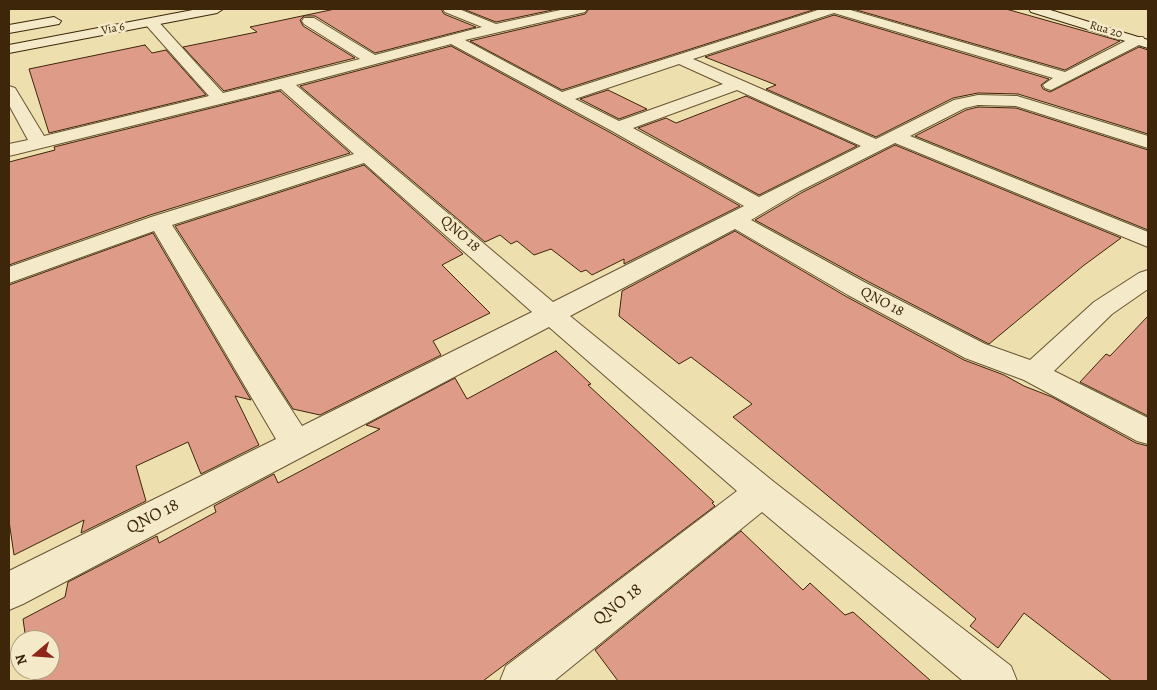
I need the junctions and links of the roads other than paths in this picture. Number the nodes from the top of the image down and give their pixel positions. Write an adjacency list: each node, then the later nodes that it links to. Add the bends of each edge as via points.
1 (196, 9): 12 (street)
2 (217, 9): 9 (street, Via 6)
3 (449, 9): 10 (street)
4 (581, 9): 10 (street)
5 (833, 9): 17 (street); 18 (street)
6 (1035, 9): 14 (street, Rua 20)
7 (65, 19): 11 (street)
8 (309, 21): 16 (street)
9 (151, 22): 12 (street, Via 6); 22 (street)
10 (494, 28): 13 (street)
11 (9, 29)
12 (111, 29): 15 (street, Via 6)
13 (453, 39): 16 (street); 23 (street)
14 (1143, 42): 18 (street, QNO 18)
15 (9, 49)
16 (372, 59): 19 (street)
17 (680, 59): 20 (street); 23 (street)
18 (1067, 77): 24 (street, QNO 18)
19 (284, 83): 22 (street); 30 (street, QNO 18)
20 (735, 84): 25 (street); 26 (street)
21 (9, 91): 27 (street)
22 (219, 98): 27 (street)
23 (561, 98): 25 (street)
24 (1017, 101): 26 (street, QNO 18, via 978,100 960,104); 28 (street, QNO 18)
25 (618, 127): 31 (street)
26 (886, 141): 31 (street, QNO 18); 34 (street)
27 (38, 142): 29 (street)
28 (1148, 142)
29 (9, 150)
30 (369, 155): 33 (street); 37 (street, QNO 18)
31 (759, 206): 32 (street, QNO 18)
32 (735, 220): 37 (street, QNO 18); 38 (street, QNO 18, via 976,351)
33 (160, 222): 35 (street); 40 (street)
34 (1148, 240)
35 (9, 275)
36 (1148, 278): 38 (street, via 1103,308)
37 (551, 314): 40 (street, QNO 18); 41 (street, QNO 18)
38 (1034, 373): 39 (street, QNO 18)
39 (1148, 432)
40 (296, 444): 42 (street, QNO 18)
41 (762, 492): 43 (street, QNO 18); 44 (street, QNO 18)
42 (9, 591)
43 (521, 681)
44 (996, 681)

